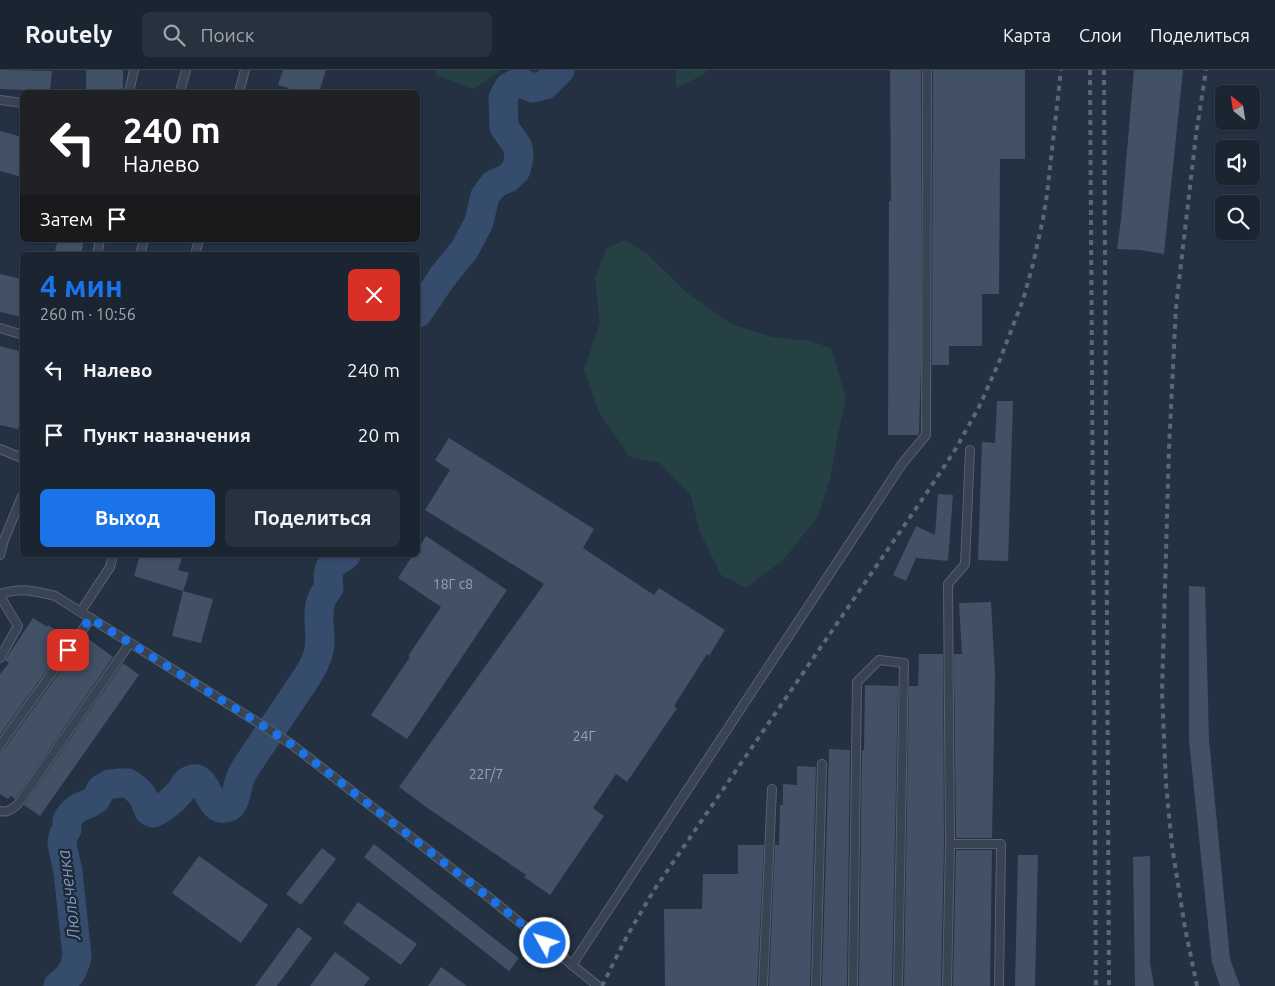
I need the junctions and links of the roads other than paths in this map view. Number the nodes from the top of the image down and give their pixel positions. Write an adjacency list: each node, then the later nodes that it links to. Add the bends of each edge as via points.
1 (134, 70): 5 (lane)
2 (186, 70): 6 (lane)
3 (245, 70): 7 (lane)
4 (927, 70): 29 (lane, via 926,435 902,464)
5 (129, 90)
6 (181, 90)
7 (240, 90)
8 (0, 100): 9 (lane)
9 (20, 103)
10 (0, 328): 11 (lane)
11 (20, 334)
12 (0, 449): 14 (lane)
13 (970, 450): 28 (lane, via 965,564 948,584)
14 (20, 457)
15 (20, 500): 16 (lane)
16 (2, 539): 17 (lane)
17 (0, 556)
18 (112, 557): 20 (lane, via 110,567)
19 (0, 595): 20 (lane, via 14,590 29,590 55,596); 23 (lane, via 18,626)
20 (81, 611): 21 (lane)
21 (90, 618): 22 (lane); 24 (lane)
22 (130, 643): 27 (lane, via 18,804 11,810); 29 (lane, via 291,744)
23 (0, 658)
24 (0, 746)
25 (822, 764): 32 (lane)
26 (772, 789): 31 (lane)
27 (0, 810)
28 (950, 844): 35 (lane); 36 (lane, via 1001,844)
29 (572, 965): 30 (lane)
30 (598, 986)
31 (763, 986)
32 (816, 986)
33 (853, 986): 34 (lane, via 857,682 879,660 904,663)
34 (898, 986)
35 (947, 986)
36 (999, 986)

